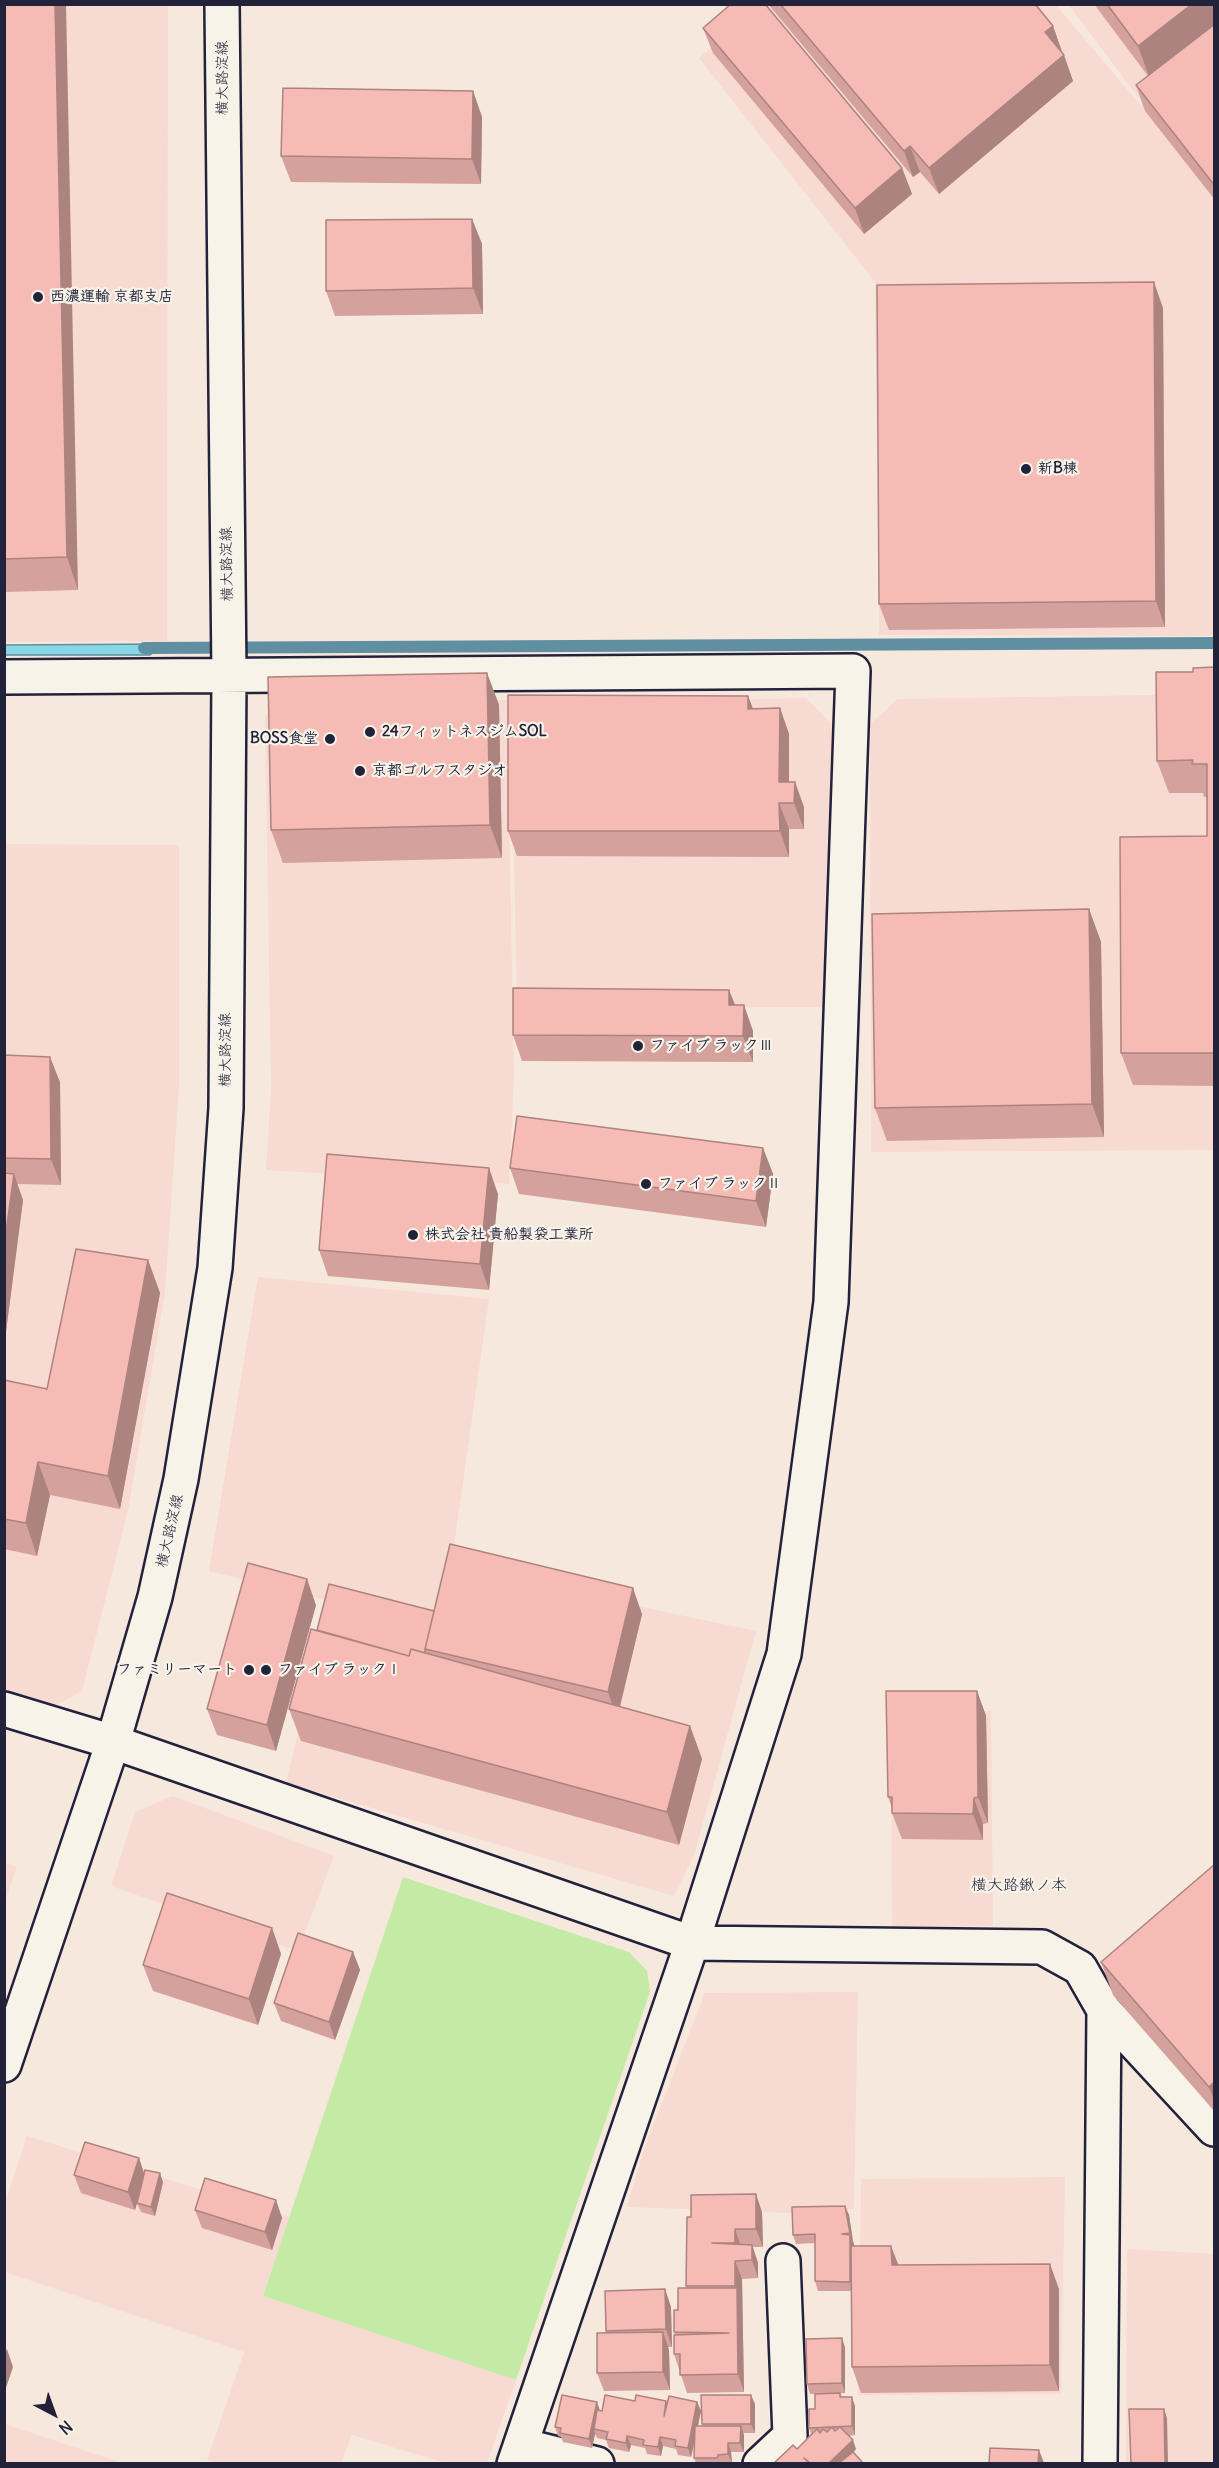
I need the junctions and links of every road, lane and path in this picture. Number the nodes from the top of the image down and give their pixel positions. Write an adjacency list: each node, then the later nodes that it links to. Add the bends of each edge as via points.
1 (222, 4): 2 (street, 横大路淀線)
2 (229, 675): 3 (street); 5 (street, 横大路淀線, via 226,1108 215,1269 182,1479 155,1597); 6 (street, via 853,671 829,1314 784,1654)
3 (4, 676)
4 (4, 1709): 5 (street)
5 (113, 1742): 6 (street); 8 (street, 横大路淀線)
6 (692, 1943): 7 (street, via 1042,1947 1080,1968); 11 (street)
7 (1104, 2010): 9 (street); 14 (street)
8 (4, 2065)
9 (1215, 2129)
10 (783, 2262): 13 (street, via 790,2436)
11 (518, 2454): 12 (street)
12 (597, 2463)
13 (760, 2463)
14 (1100, 2463)

